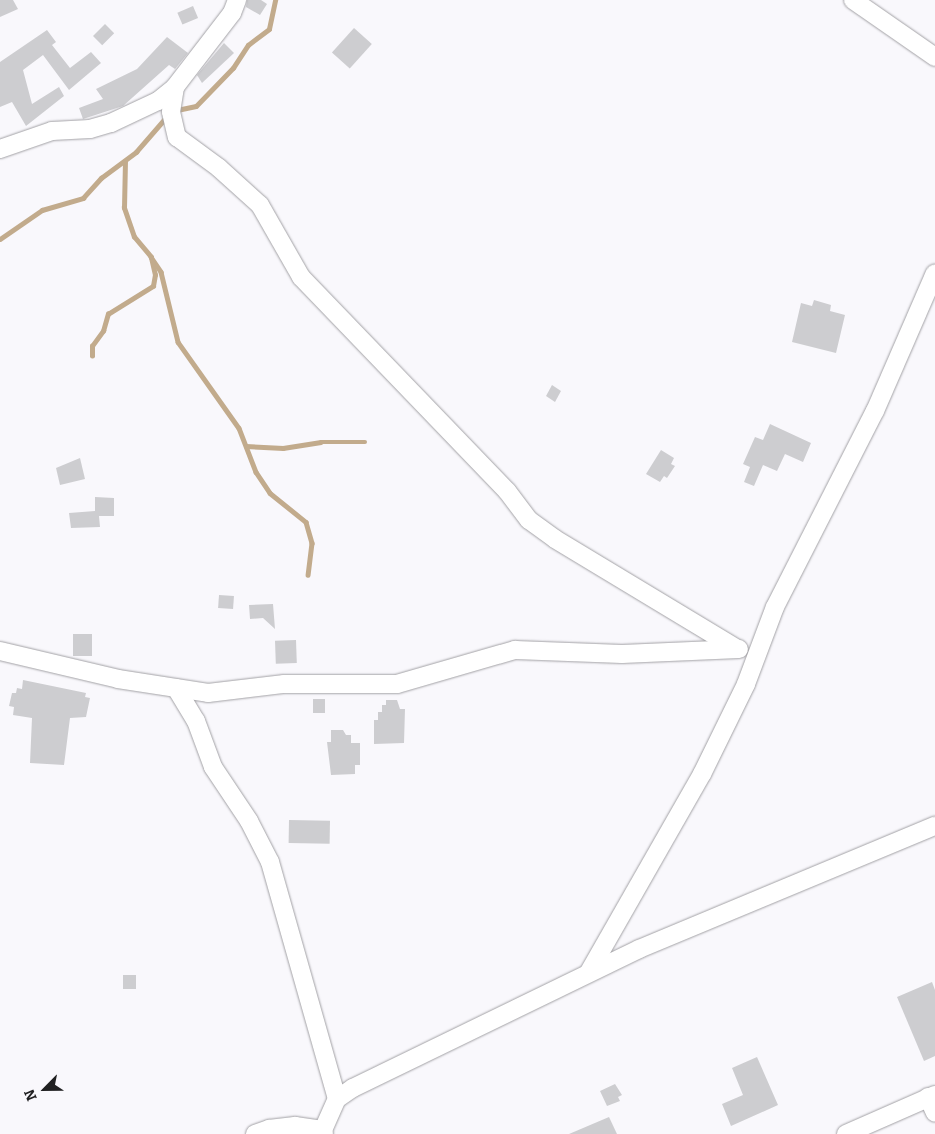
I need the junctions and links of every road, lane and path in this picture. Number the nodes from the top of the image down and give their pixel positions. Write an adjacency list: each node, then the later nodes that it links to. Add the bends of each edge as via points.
1 (238, 0): 4 (street, via 232,13)
2 (853, 0): 3 (street)
3 (935, 57)
4 (175, 87): 5 (street, via 158,101 111,123 52,132); 9 (street, via 171,112 177,137 219,168 260,206 278,232 301,278 507,491 529,520)
5 (0, 149)
6 (935, 273): 7 (street, via 875,411 800,552)
7 (759, 648): 9 (street); 12 (street, via 746,684 700,780)
8 (2, 649): 10 (street, via 118,678)
9 (737, 649): 10 (street, via 622,654 515,650 396,684 291,684 208,693)
10 (176, 688): 14 (street, via 196,721 213,767 249,821 270,862)
11 (935, 826): 12 (street)
12 (589, 972): 14 (street)
13 (932, 1096): 15 (street); 18 (street)
14 (337, 1099): 16 (street)
15 (935, 1113)
16 (324, 1132): 17 (street, via 295,1126 269,1128)
17 (255, 1134)
18 (846, 1134)

